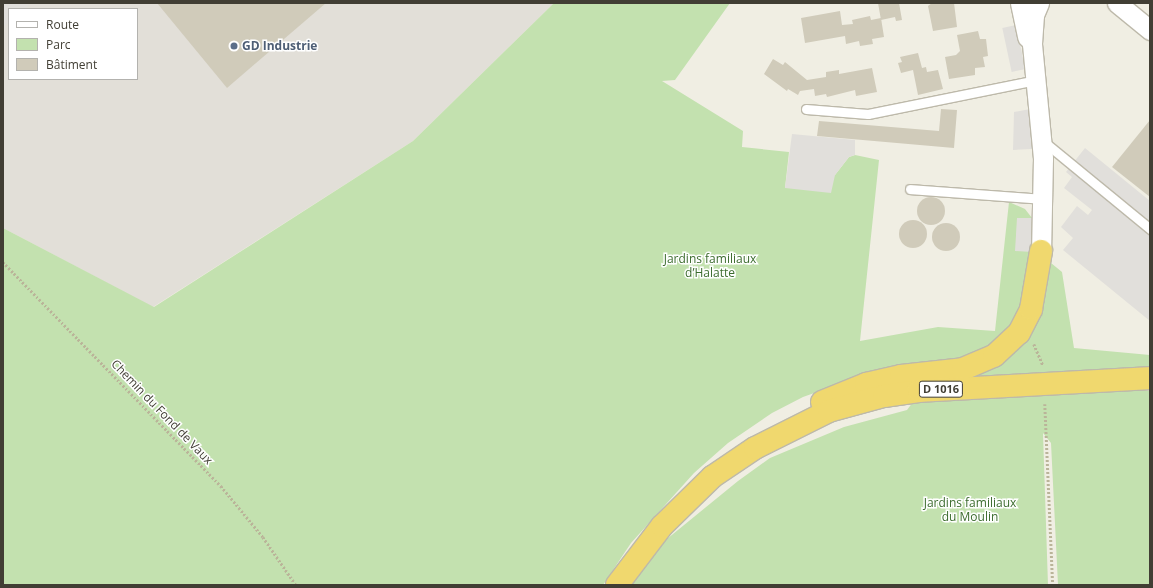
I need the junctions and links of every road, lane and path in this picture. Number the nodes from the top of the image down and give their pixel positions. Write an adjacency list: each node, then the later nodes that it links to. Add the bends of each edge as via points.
1 (1020, 3): 5 (street)
2 (1038, 3): 5 (street, via 1033,25)
3 (1117, 3): 4 (street)
4 (1150, 30)
5 (1033, 59): 6 (street)
6 (1036, 80): 7 (lane, via 868,114); 8 (street)
7 (806, 109)
8 (1042, 140): 10 (street); 11 (lane)
9 (910, 189): 10 (lane)
10 (1043, 199): 12 (street)
11 (1150, 229)
12 (1041, 251): 18 (highway, via 1031,309 1018,333 994,356 964,369 901,376 853,387 812,409)
13 (3, 262): 19 (path, Chemin du Fond de Vaux, via 221,486 263,537)
14 (1150, 378): 15 (highway, D 1016)
15 (1119, 382): 16 (highway, D 1016); 18 (highway, D 1016, via 900,393 829,411)
16 (1150, 384)
17 (1045, 410): 21 (path)
18 (771, 439): 20 (highway, D 1016, via 739,458 687,500 650,538)
19 (296, 585)
20 (617, 585)
21 (1053, 585)

